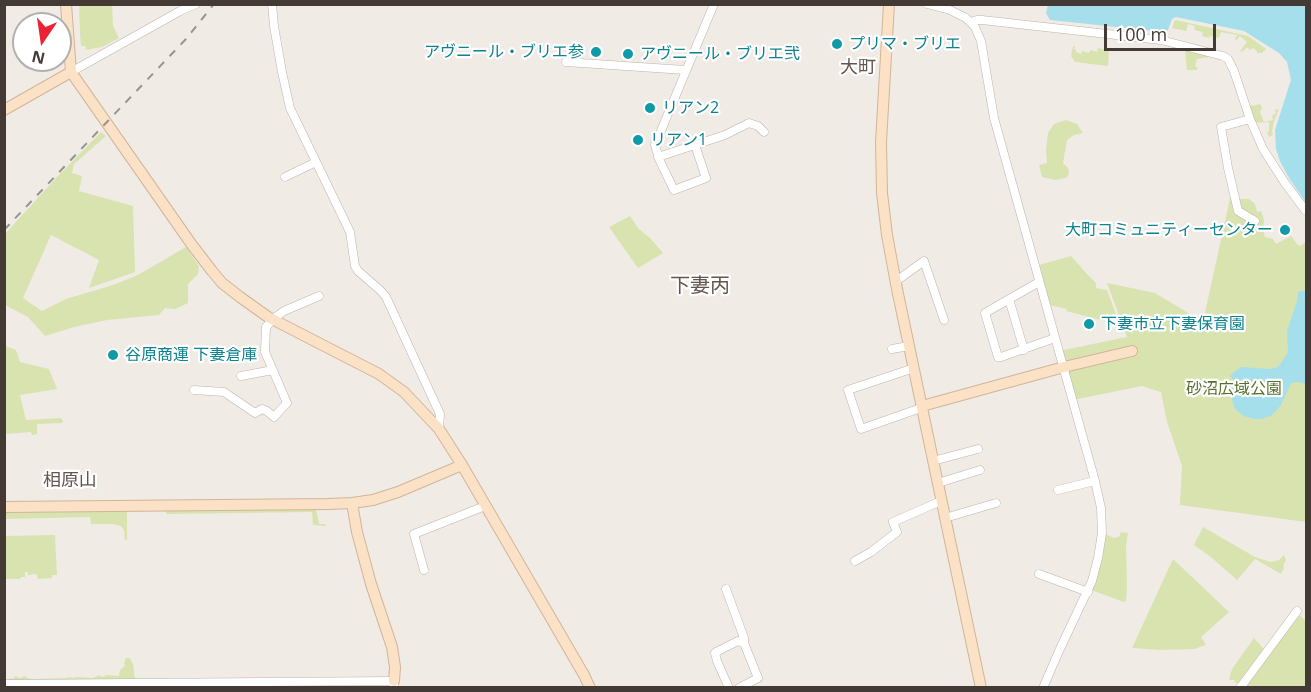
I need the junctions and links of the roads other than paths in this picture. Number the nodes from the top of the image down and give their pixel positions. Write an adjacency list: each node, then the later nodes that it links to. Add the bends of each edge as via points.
1 (196, 4): 9 (street)
2 (272, 4): 16 (street, via 290,108)
3 (714, 4): 8 (street)
4 (889, 4): 20 (street, via 881,142 887,235)
5 (927, 4): 6 (street, via 955,12)
6 (971, 22): 12 (street, via 982,20 1151,39 1223,56 1232,66); 21 (street, via 979,33 994,118)
7 (566, 62): 8 (street)
8 (685, 70): 15 (street, via 655,145)
9 (72, 71)
10 (71, 72): 11 (street); 24 (street, via 212,272)
11 (4, 110)
12 (1250, 119): 18 (street, via 1263,149); 19 (street, via 1221,127 1238,211)
13 (764, 132): 14 (street, via 749,123)
14 (695, 145): 15 (street); 15 (street, via 706,178 690,185 674,190)
15 (658, 157)
16 (316, 162): 17 (street); 37 (street, via 350,232 355,266 386,297 440,414)
17 (285, 177)
18 (1305, 210)
19 (1255, 221)
20 (895, 282): 25 (street, via 924,261); 27 (street)
21 (1040, 282): 23 (street); 26 (street)
22 (319, 296): 24 (street)
23 (1009, 299): 29 (street); 29 (street, via 985,313 998,357)
24 (273, 319): 33 (street, via 266,327 265,352); 37 (street, via 379,374 409,397)
25 (944, 320)
26 (1055, 338): 29 (street); 31 (street)
27 (909, 346): 28 (street); 32 (street)
28 (892, 349)
29 (1024, 350)
30 (1132, 351): 31 (street)
31 (1064, 367): 36 (street); 42 (street)
32 (914, 368): 36 (street); 36 (street, via 848,390 861,429)
33 (273, 370): 34 (street); 35 (street, via 286,403 274,417 262,409 255,413 224,392)
34 (241, 376)
35 (194, 390)
36 (922, 406): 39 (street)
37 (440, 429): 40 (street)
38 (978, 449): 39 (street)
39 (933, 461): 43 (street)
40 (462, 465): 46 (street, via 398,492); 48 (street)
41 (980, 470): 43 (street)
42 (1095, 482): 44 (street); 55 (street, via 1103,525 1096,570)
43 (938, 483): 45 (street)
44 (1058, 490)
45 (941, 501): 50 (street); 51 (street, via 893,522 897,532)
46 (352, 503): 49 (street); 59 (street, via 371,584 392,647)
47 (996, 503): 50 (street)
48 (485, 506): 52 (street, via 414,534); 61 (street)
49 (4, 507)
50 (945, 518): 64 (street)
51 (855, 561)
52 (424, 570)
53 (1039, 574): 55 (street)
54 (726, 589): 57 (street)
55 (1088, 592): 65 (street)
56 (1297, 611): 66 (street)
57 (744, 643): 62 (street, via 715,653); 63 (street, via 758,678)
58 (4, 684): 60 (street)
59 (394, 684): 60 (street)
60 (135, 686)
61 (590, 687)
62 (729, 687)
63 (740, 687)
64 (981, 687)
65 (1043, 687)
66 (1240, 687)

